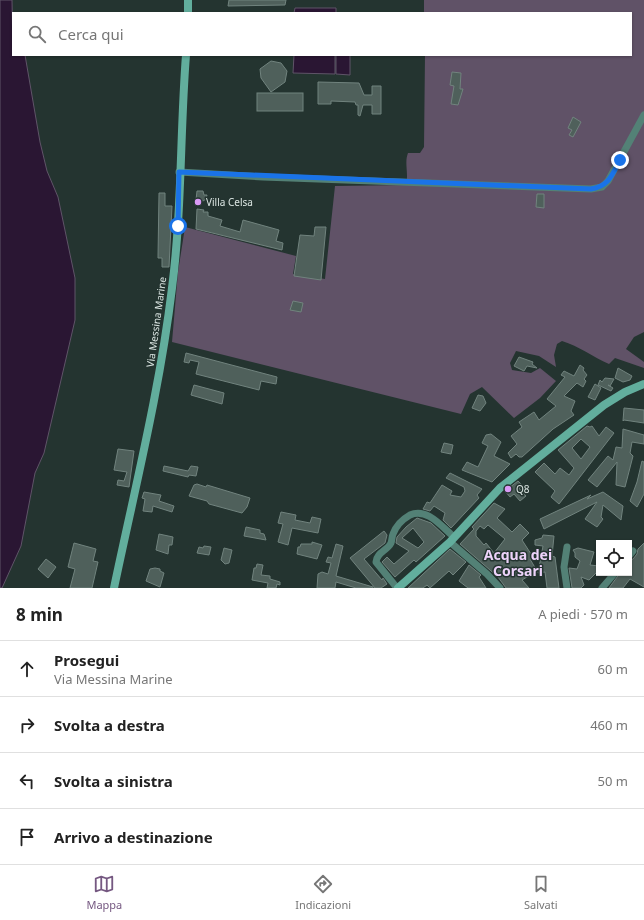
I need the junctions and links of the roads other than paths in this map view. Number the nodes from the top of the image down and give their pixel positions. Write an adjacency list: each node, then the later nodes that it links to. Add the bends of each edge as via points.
1 (188, 0): 2 (main road)
2 (188, 12)
3 (186, 56): 5 (main road, Via Messina Marine)
4 (644, 116): 5 (street, via 608,181 602,187 591,189)
5 (179, 172): 10 (main road, Via Messina Marine, via 178,226 164,346)
6 (644, 384): 7 (main road, via 604,405 500,488)
7 (452, 540): 11 (main road); 11 (street, via 433,518 424,513 414,513 404,518 393,533 390,544 378,555 376,562); 12 (street)
8 (567, 547): 13 (street, via 564,568)
9 (612, 576): 14 (street)
10 (114, 588)
11 (397, 588)
12 (500, 588)
13 (567, 588)
14 (602, 588)

